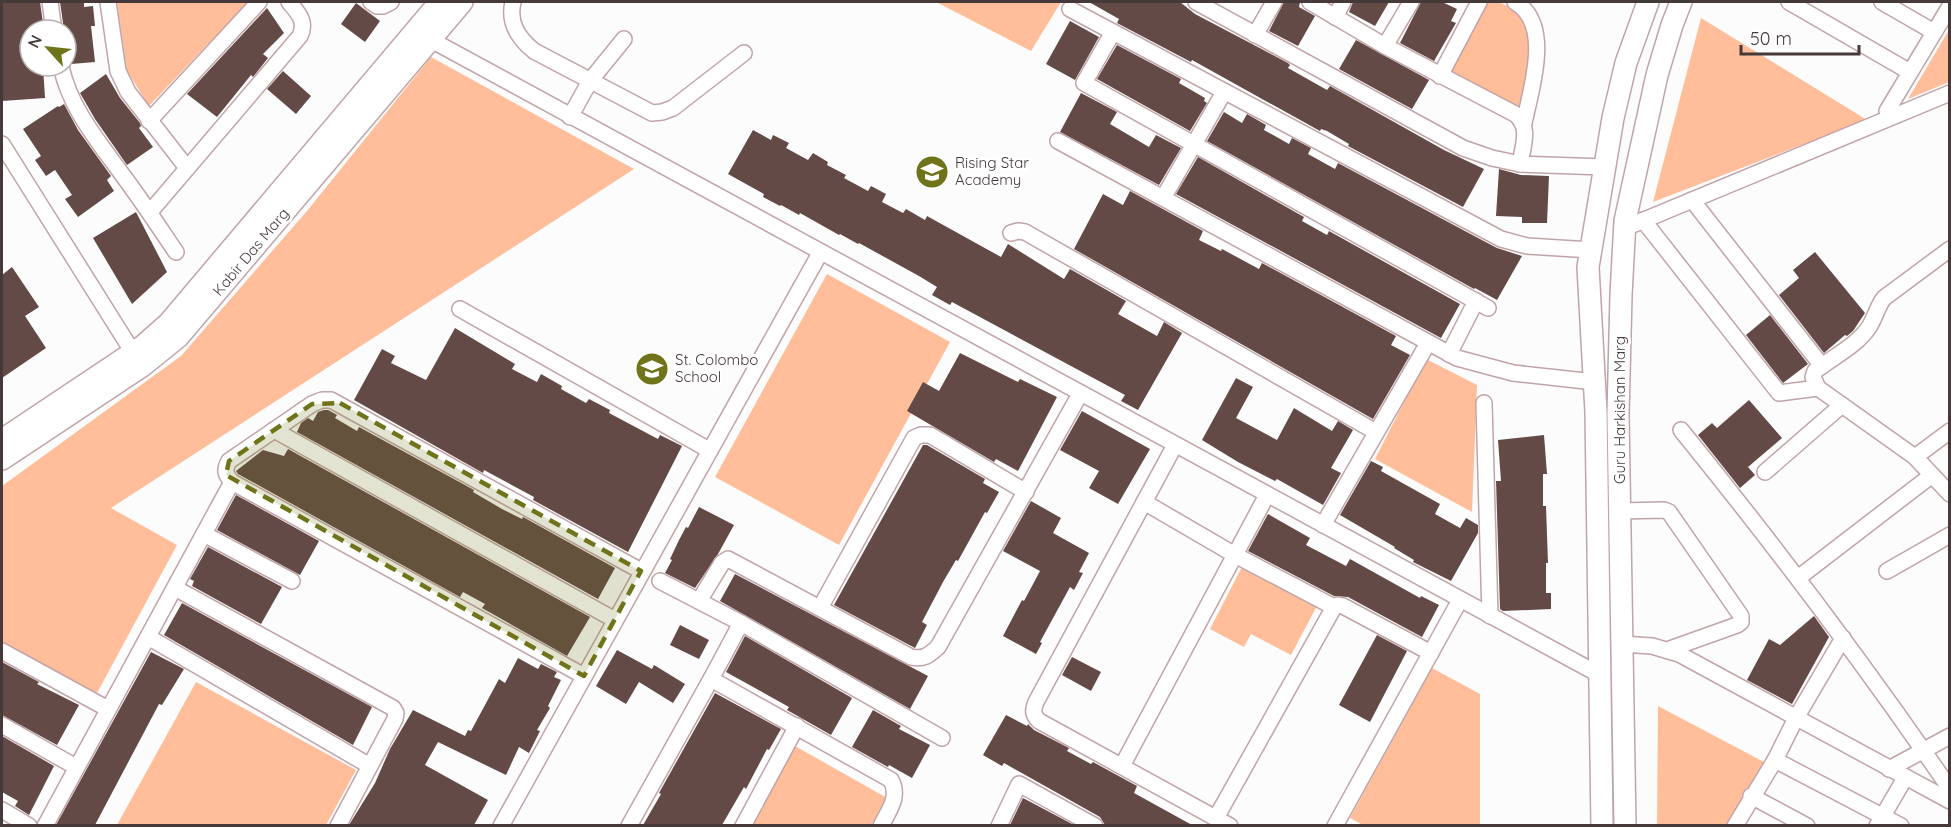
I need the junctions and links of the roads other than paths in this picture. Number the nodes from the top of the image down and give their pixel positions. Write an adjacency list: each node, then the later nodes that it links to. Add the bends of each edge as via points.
1 (50, 2): 24 (street)
2 (108, 2): 40 (street, via 118,71)
3 (260, 2): 40 (street)
4 (289, 2): 47 (street, via 303,21 300,36)
5 (371, 2): 6 (street, via 377,6)
6 (391, 2)
7 (440, 2): 28 (main road, Kabir Das Marg)
8 (462, 2): 28 (main road, Kabir Das Marg)
9 (513, 2): 35 (street, via 514,28 521,40)
10 (1196, 2): 27 (street)
11 (1274, 2): 27 (street)
12 (1310, 2): 23 (street)
13 (1343, 2): 23 (street)
14 (1410, 2): 30 (street)
15 (1479, 2): 33 (street)
16 (1515, 2): 41 (street, via 1533,23 1537,47)
17 (1648, 2): 46 (main road, Guru Harkishan Marg, via 1626,63)
18 (1681, 2): 51 (main road, Guru Harkishan Marg, via 1657,75)
19 (1789, 2): 32 (street)
20 (1882, 2): 26 (street)
21 (1950, 6): 26 (street)
22 (1070, 9): 25 (street)
23 (1335, 16): 30 (street)
24 (52, 18)
25 (1113, 32): 36 (street); 44 (street, via 1084,83)
26 (1934, 32): 32 (street)
27 (1255, 35): 45 (street, via 1463,148)
28 (422, 36): 39 (street); 60 (main road, Kabir Das Marg)
29 (624, 39): 35 (street)
30 (1384, 46): 33 (street)
31 (744, 53): 35 (street, via 673,108 662,112 643,110)
32 (1910, 72): 38 (street)
33 (1440, 76): 41 (street, via 1515,114)
34 (65, 78): 50 (street, via 83,120)
35 (590, 81): 39 (street)
36 (1224, 92): 44 (street); 54 (street, via 1501,239 1527,246)
37 (1950, 93): 49 (street)
38 (1887, 111)
39 (570, 117): 56 (street)
40 (149, 120): 47 (street)
41 (1524, 123): 45 (street)
42 (1058, 141): 48 (street)
43 (2, 144): 60 (street)
44 (1193, 144): 48 (street); 59 (street, via 1482,305)
45 (1520, 164): 46 (street)
46 (1605, 167): 54 (main road, Guru Harkishan Marg)
47 (187, 168): 50 (street)
48 (1163, 198): 58 (street)
49 (1692, 200): 51 (street); 61 (street)
50 (150, 212): 55 (street)
51 (1634, 224): 63 (street, via 1779,393); 83 (main road, Guru Harkishan Marg, via 1621,295)
52 (1011, 232): 70 (street, via 1025,232)
53 (1950, 249): 61 (street, via 1884,298 1864,334)
54 (1591, 250): 62 (main road, Guru Harkishan Marg, via 1588,267)
55 (176, 252)
56 (820, 253): 64 (street); 73 (street)
57 (460, 309): 73 (street)
58 (1428, 343): 59 (street); 70 (street)
59 (1449, 354): 62 (street, via 1513,373)
60 (137, 360): 71 (main road, Kabir Das Marg); 75 (main road, Kabir Das Marg)
61 (1822, 366): 63 (street, via 1813,377)
62 (1595, 382): 107 (main road, Guru Harkishan Marg)
63 (1818, 388): 66 (street)
64 (1080, 394): 72 (street); 79 (street)
65 (1484, 403): 98 (street)
66 (1842, 405): 74 (street); 76 (street)
67 (274, 430): 78 (street, via 229,460 225,469); 88 (street, via 312,404 322,400 340,403); 99 (street)
68 (1681, 430): 90 (street)
69 (1950, 431): 74 (street)
70 (1376, 432): 84 (street)
71 (2, 440)
72 (1175, 445): 81 (street); 82 (street)
73 (709, 450): 88 (street)
74 (1915, 457): 77 (street)
75 (2, 459)
76 (1765, 472)
77 (1932, 475): 80 (street); 90 (street)
78 (232, 482): 85 (street); 108 (street)
79 (1026, 492): 97 (street, via 938,647 929,656 911,657); 97 (street, via 930,435 914,438)
80 (1950, 494)
81 (1267, 495): 84 (street); 87 (street)
82 (1144, 502): 87 (street); 119 (street, via 1033,710 1039,721)
83 (1620, 511): 103 (main road, Guru Harkishan Marg); 104 (street, via 1669,513 1741,616 1737,624)
84 (1323, 525): 94 (street)
85 (204, 534): 91 (street); 93 (street)
86 (1950, 535): 89 (street)
87 (1235, 555): 96 (street); 119 (street)
88 (641, 571): 99 (street)
89 (1887, 571)
90 (1798, 578): 102 (street)
91 (292, 580)
92 (660, 581): 95 (street)
93 (175, 588): 101 (street); 118 (street, via 393,708 395,719)
94 (1460, 600): 98 (street); 106 (street)
95 (699, 601): 97 (street, via 728,559); 100 (street)
96 (1334, 607): 106 (street, via 1343,606); 128 (street)
97 (820, 608)
98 (1490, 616): 107 (street)
99 (615, 620): 108 (street)
100 (741, 624): 109 (street); 115 (street)
101 (148, 637): 110 (street); 118 (street)
102 (1842, 638): 111 (street); 116 (street)
103 (1622, 644): 104 (street); 140 (main road, Guru Harkishan Marg)
104 (1668, 650): 111 (street)
105 (2, 651): 110 (street)
106 (1431, 653): 138 (street)
107 (1600, 675): 139 (main road, Guru Harkishan Marg)
108 (584, 676): 132 (street)
109 (711, 679): 113 (street); 133 (street)
110 (108, 709): 120 (street)
111 (1796, 718): 117 (street); 121 (street)
112 (2, 724): 120 (street)
113 (797, 726): 134 (street); 135 (street, via 891,780 896,797)
114 (1950, 736): 116 (street)
115 (942, 738)
116 (1923, 750): 121 (street); 123 (street)
117 (1774, 760): 124 (street); 127 (street)
118 (370, 766): 131 (street)
119 (1122, 766): 128 (street)
120 (76, 767): 130 (street)
121 (1889, 769): 122 (street)
122 (1905, 778): 125 (street); 127 (street)
123 (1950, 789)
124 (1751, 796): 141 (street); 142 (street)
125 (1950, 801)
126 (2, 810): 129 (street)
127 (1880, 821): 143 (street)
128 (1223, 822)
129 (29, 825)
130 (45, 825)
131 (338, 825)
132 (501, 825)
133 (628, 825)
134 (743, 825)
135 (880, 825)
136 (999, 825): 137 (street, via 1019,784)
137 (1095, 825)
138 (1335, 825)
139 (1602, 825)
140 (1625, 825)
141 (1735, 825)
142 (1807, 825)
143 (1901, 825)

